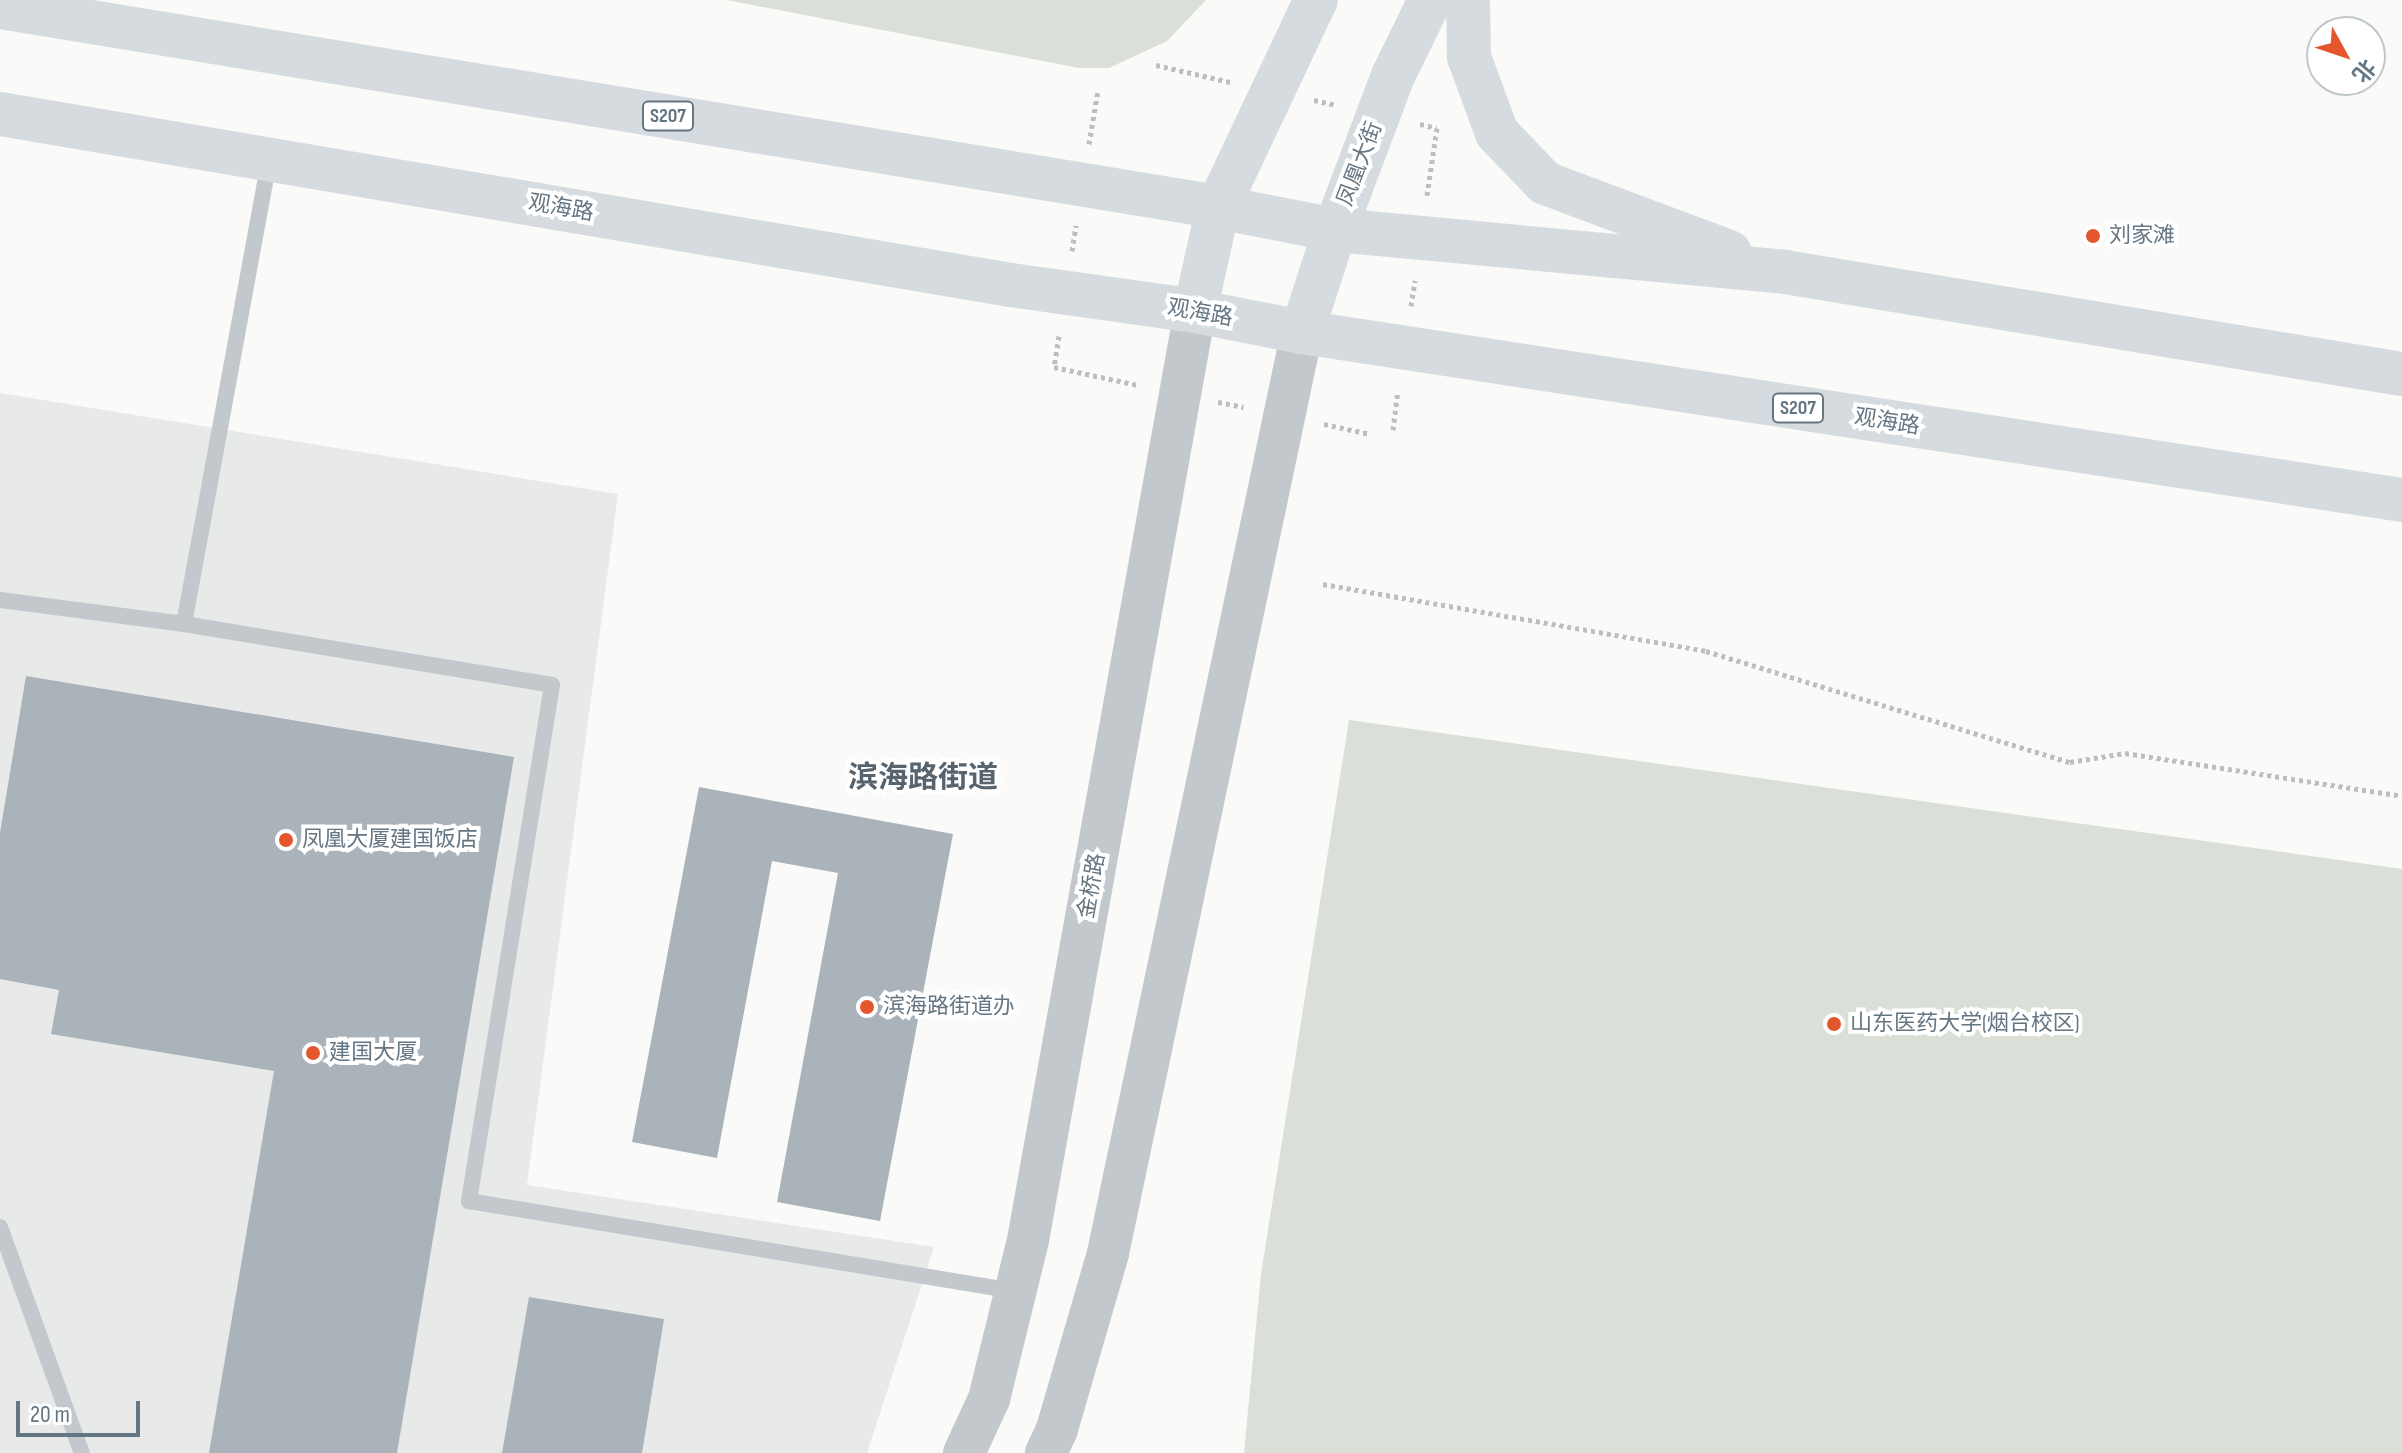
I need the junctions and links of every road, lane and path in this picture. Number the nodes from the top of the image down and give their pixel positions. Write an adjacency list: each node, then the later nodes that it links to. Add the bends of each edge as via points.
1 (1316, 0): 7 (main road)
2 (1430, 0): 8 (main road, 凤凰大街, via 1393,76)
3 (1468, 0): 9 (main road, via 1469,57 1497,133 1545,183)
4 (0, 7): 7 (main road, S207)
5 (0, 114): 6 (main road, 观海路 / S207)
6 (270, 158): 10 (main road, 观海路 / S207, via 995,282); 16 (lane)
7 (1218, 207): 8 (main road, S207); 10 (main road)
8 (1335, 230): 9 (main road, S207); 11 (main road, 凤凰大街)
9 (1785, 272): 12 (main road, S207)
10 (1195, 311): 11 (main road, 观海路 / S207); 19 (street, 金桥路)
11 (1302, 332): 13 (main road, 观海路 / S207); 22 (street, via 1108,1253)
12 (2402, 374)
13 (2402, 500)
14 (1323, 584): 17 (path, via 1706,651 2070,762 2125,753)
15 (0, 600): 16 (lane)
16 (184, 624): 19 (lane, via 552,685 469,1201)
17 (2402, 796)
18 (0, 1227): 20 (lane)
19 (1015, 1292): 21 (street, 金桥路, via 989,1399)
20 (82, 1453)
21 (964, 1453)
22 (1046, 1453)

